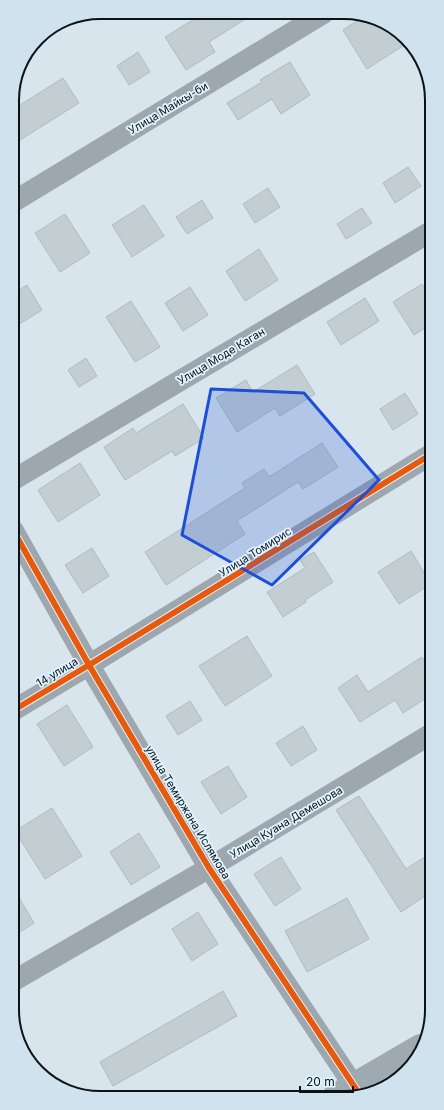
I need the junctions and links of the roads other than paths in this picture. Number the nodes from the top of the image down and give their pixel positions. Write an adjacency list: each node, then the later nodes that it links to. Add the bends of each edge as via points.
1 (316, 19): 2 (street, Улица Майкы-би)
2 (19, 198)
3 (425, 235): 5 (street, Улица Моде Каган)
4 (425, 458): 7 (street, Улица Томирис)
5 (19, 476)
6 (19, 539): 7 (street, улица Темиржана Ислямова)
7 (89, 665): 8 (street, 14 улица); 10 (street, улица Темиржана Ислямова)
8 (19, 707)
9 (425, 738): 10 (street, Улица Куана Демешова)
10 (209, 868): 11 (street, Улица Куана Демешова); 13 (street, улица Темиржана Ислямова)
11 (19, 978)
12 (416, 1048): 13 (main road)
13 (356, 1090)

